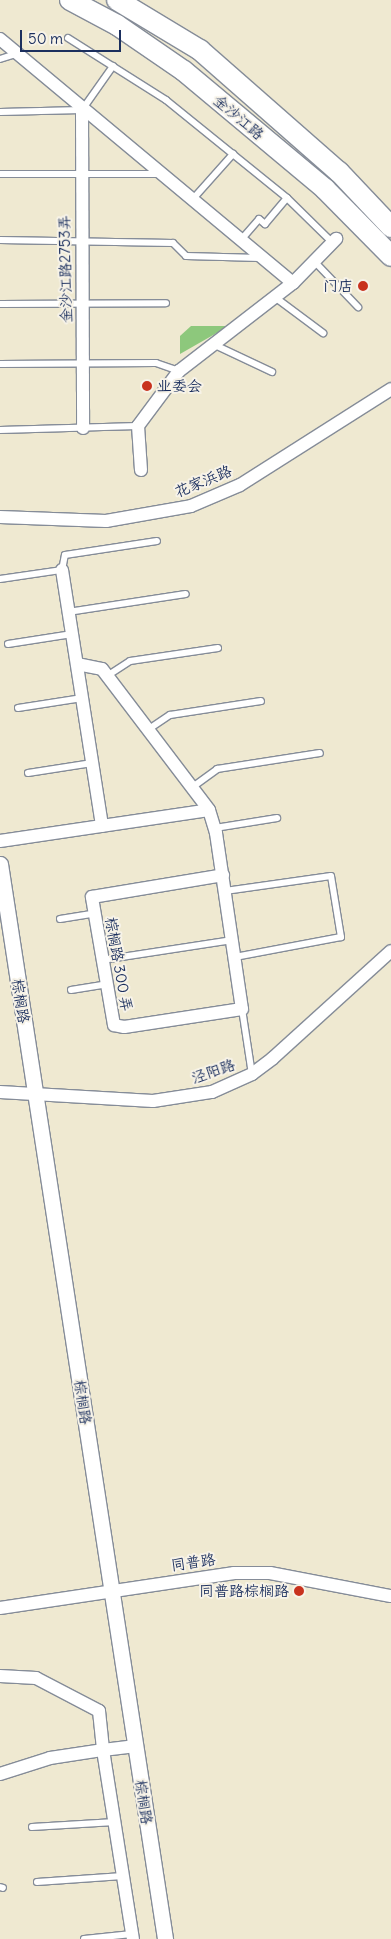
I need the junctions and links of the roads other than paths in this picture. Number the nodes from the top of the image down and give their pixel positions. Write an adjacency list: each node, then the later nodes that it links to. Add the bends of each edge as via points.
1 (70, 0): 21 (main road, 金沙江路, via 184,71 325,189)
2 (117, 0): 16 (main road, 金沙江路, via 200,50 339,172)
3 (68, 38): 7 (lane)
4 (0, 39): 5 (street)
5 (16, 54): 6 (lane); 8 (street)
6 (0, 59)
7 (112, 66): 8 (lane); 10 (lane, via 166,100)
8 (82, 110): 9 (lane); 12 (street, 金沙江路2753弄); 13 (street)
9 (0, 112)
10 (233, 154): 14 (lane); 15 (lane)
11 (0, 174): 12 (lane)
12 (81, 174): 13 (lane); 18 (street, 金沙江路2753弄)
13 (160, 174): 15 (street)
14 (287, 198): 19 (lane, via 265,224 259,219); 20 (lane)
15 (192, 200): 19 (street)
16 (391, 227)
17 (0, 240): 18 (lane)
18 (80, 241): 22 (lane, via 173,243 186,256); 28 (street, 金沙江路2753弄)
19 (240, 241): 22 (street)
20 (334, 241): 23 (street)
21 (391, 256)
22 (260, 258): 24 (street)
23 (314, 261): 24 (street); 29 (lane)
24 (293, 283): 25 (street)
25 (276, 298): 30 (lane); 31 (street)
26 (166, 303): 28 (lane)
27 (0, 304): 28 (lane)
28 (81, 304): 32 (street, 金沙江路2753弄)
29 (358, 307)
30 (322, 333)
31 (217, 346): 34 (street); 35 (lane)
32 (82, 363): 33 (lane); 34 (lane, via 156,363); 38 (street, 金沙江路2753弄)
33 (0, 364)
34 (179, 371): 37 (street)
35 (272, 372)
36 (391, 389): 41 (street, 花家浜路, via 240,484 190,506 106,521)
37 (138, 426): 38 (lane); 40 (street)
38 (83, 428): 39 (lane)
39 (0, 430)
40 (141, 470)
41 (0, 517)
42 (157, 541): 43 (lane, via 65,555)
43 (62, 570): 44 (lane); 46 (street)
44 (0, 579)
45 (186, 594): 46 (lane)
46 (68, 612): 47 (street)
47 (72, 634): 48 (lane); 50 (street)
48 (8, 644)
49 (218, 648): 51 (lane, via 130,661)
50 (77, 664): 51 (street, via 95,664); 52 (street)
51 (107, 676): 55 (street)
52 (82, 698): 54 (lane); 57 (street)
53 (261, 701): 55 (lane, via 170,715)
54 (18, 708)
55 (149, 729): 59 (street)
56 (320, 753): 59 (lane, via 217,768)
57 (92, 763): 58 (lane); 62 (street)
58 (28, 773)
59 (194, 786): 60 (street)
60 (209, 810): 62 (street); 63 (street)
61 (277, 818): 63 (lane)
62 (102, 826): 64 (street)
63 (215, 828): 66 (street)
64 (0, 841)
65 (0, 864): 79 (street, 棕榈路)
66 (222, 875): 67 (street); 68 (street, 棕榈路 300 弄, via 96,895 91,901)
67 (225, 891): 70 (street); 72 (lane, via 331,876 341,937)
68 (93, 914): 69 (lane); 73 (street, 棕榈路 300 弄)
69 (60, 919)
70 (232, 940): 72 (street); 73 (lane)
71 (391, 951): 77 (street, 泾阳路)
72 (235, 957): 76 (street)
73 (100, 960): 74 (street, 棕榈路 300 弄)
74 (104, 985): 75 (lane); 76 (street, 棕榈路 300 弄, via 110,1016 114,1024 124,1027)
75 (71, 990)
76 (242, 1009): 77 (lane)
77 (252, 1074): 79 (street, 泾阳路, via 212,1092 154,1101)
78 (0, 1092): 79 (street, 泾阳路)
79 (35, 1094): 80 (street, 棕榈路)
80 (113, 1590): 81 (street, 同普路, via 208,1576 270,1573); 82 (street, 同普路); 84 (street, 棕榈路)
81 (391, 1596)
82 (0, 1608)
83 (0, 1676): 85 (street, via 36,1678 98,1711)
84 (136, 1746): 85 (street); 93 (street, 棕榈路)
85 (104, 1750): 86 (street, via 50,1758); 87 (street)
86 (0, 1774)
87 (115, 1822): 88 (lane); 89 (street)
88 (32, 1827)
89 (123, 1876): 90 (lane); 91 (street)
90 (37, 1882)
91 (132, 1937): 92 (lane)
92 (84, 1939)
93 (165, 1939)

